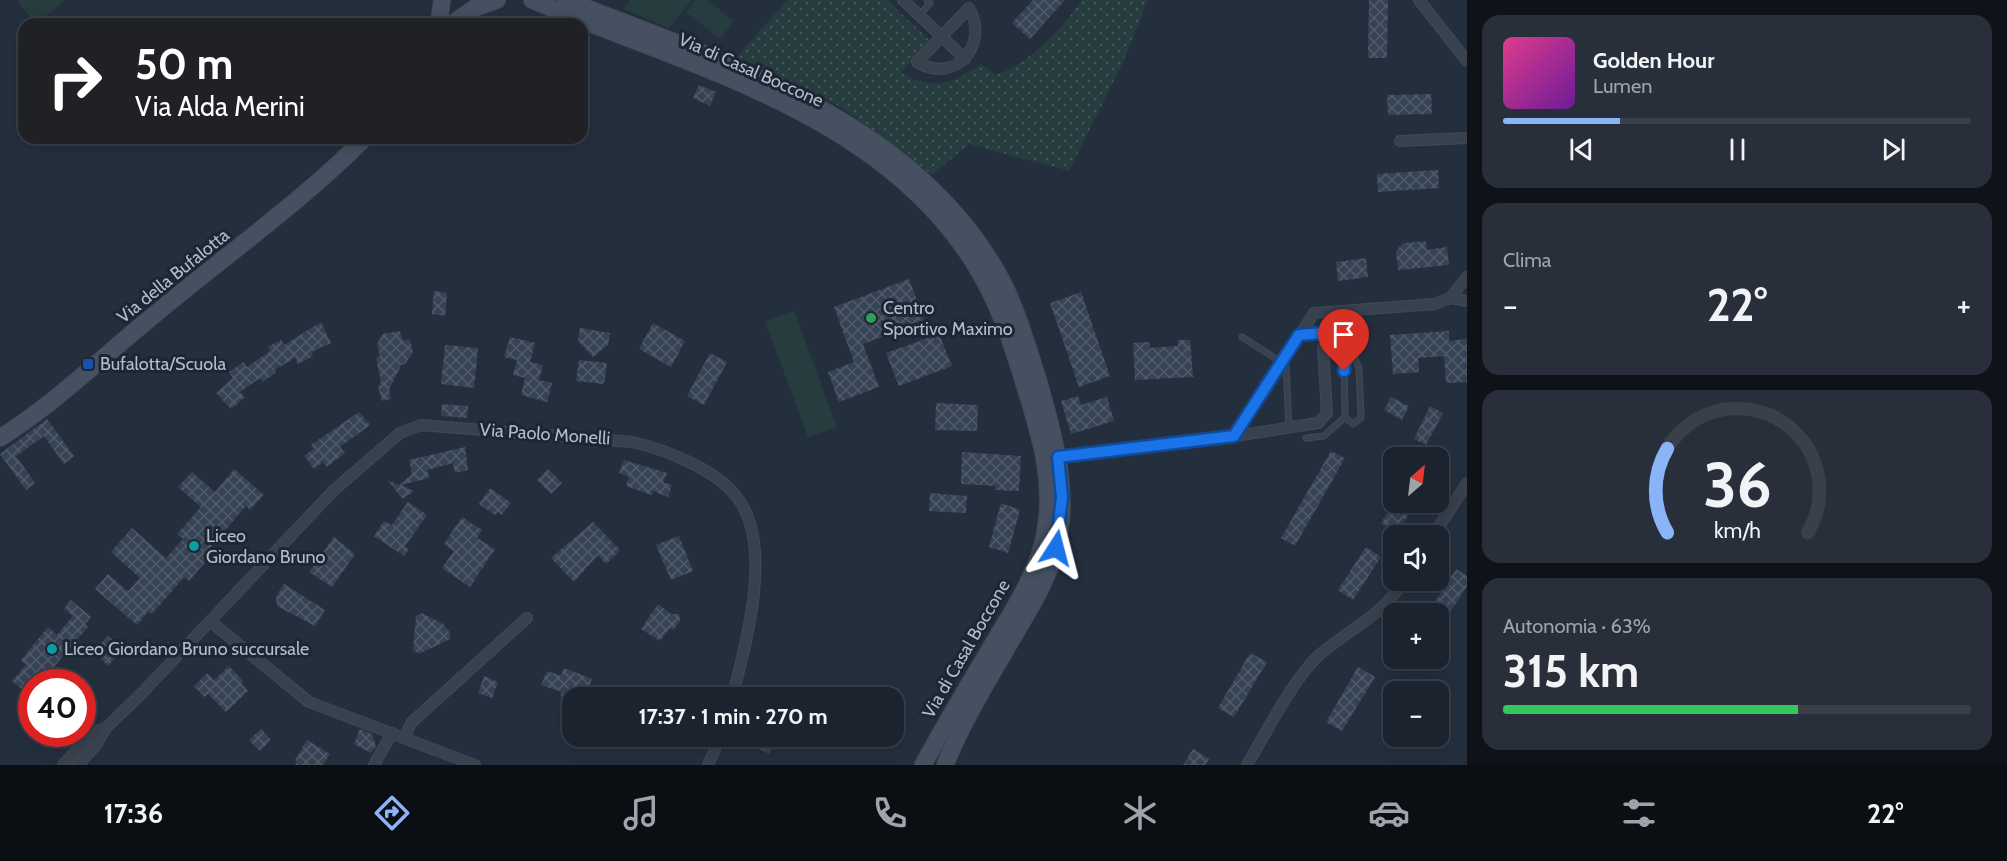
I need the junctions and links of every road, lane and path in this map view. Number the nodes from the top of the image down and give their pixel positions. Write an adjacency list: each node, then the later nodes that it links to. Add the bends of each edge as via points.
1 (442, 0): 10 (street)
2 (466, 0): 11 (street)
3 (497, 0): 12 (street)
4 (532, 0): 13 (street, Via di Casal Boccone)
5 (566, 0): 36 (street, Via di Casal Boccone, via 793,92 871,140 929,189 970,233 1005,287 1029,350)
6 (903, 0): 9 (street)
7 (927, 0): 9 (lane, via 930,3)
8 (1419, 0): 17 (street)
9 (919, 16): 15 (street)
10 (440, 18)
11 (455, 18)
12 (460, 18)
13 (576, 18)
14 (588, 23): 36 (street, Via di Casal Boccone, via 787,104 847,139 913,192 958,239 995,300)
15 (941, 37): 16 (street); 16 (street, via 917,62 936,69); 16 (street, via 969,8 975,33)
16 (965, 60)
17 (1467, 61)
18 (1467, 138): 19 (street)
19 (1400, 141)
20 (359, 144): 34 (street, Via della Bufalotta, via 312,188 141,325 64,393)
21 (1467, 277): 22 (street)
22 (1450, 298): 23 (street); 24 (street, via 1435,304)
23 (1467, 301)
24 (1347, 310): 25 (lane); 26 (street, via 1314,313)
25 (1347, 331): 26 (lane); 28 (lane)
26 (1299, 335): 30 (street)
27 (1242, 337): 30 (lane)
28 (1348, 340): 31 (lane, via 1344,349); 31 (lane, via 1359,369 1361,418 1353,423)
29 (1323, 347): 32 (street, via 1327,413 1318,423)
30 (1281, 362): 32 (lane, via 1286,365); 33 (street)
31 (1345, 417): 35 (lane, via 1324,436)
32 (1289, 428): 33 (street)
33 (1234, 436): 36 (street)
34 (0, 438)
35 (1306, 438)
36 (1052, 458): 52 (street, Via di Casal Boccone, via 1048,519 1035,567); 53 (street, Via di Casal Boccone, via 1061,510 1049,569)
37 (1467, 483): 38 (street)
38 (1440, 525)
39 (1398, 591): 54 (street, via 1365,624 1317,658)
40 (527, 618): 45 (street, via 412,722)
41 (210, 621): 42 (street, Via Paolo Monelli, via 318,505 409,429 431,425 616,439 646,445 687,462 726,485 742,505 753,535 756,565); 43 (street, Via Paolo Monelli); 44 (street, via 299,695)
42 (735, 687)
43 (106, 728): 47 (street, Via Paolo Monelli, via 92,733); 48 (street)
44 (392, 733): 45 (street); 49 (street)
45 (404, 737): 50 (street)
46 (716, 747): 51 (street)
47 (63, 765)
48 (78, 765)
49 (374, 765)
50 (475, 765)
51 (708, 765)
52 (923, 765)
53 (945, 765)
54 (1247, 765)

